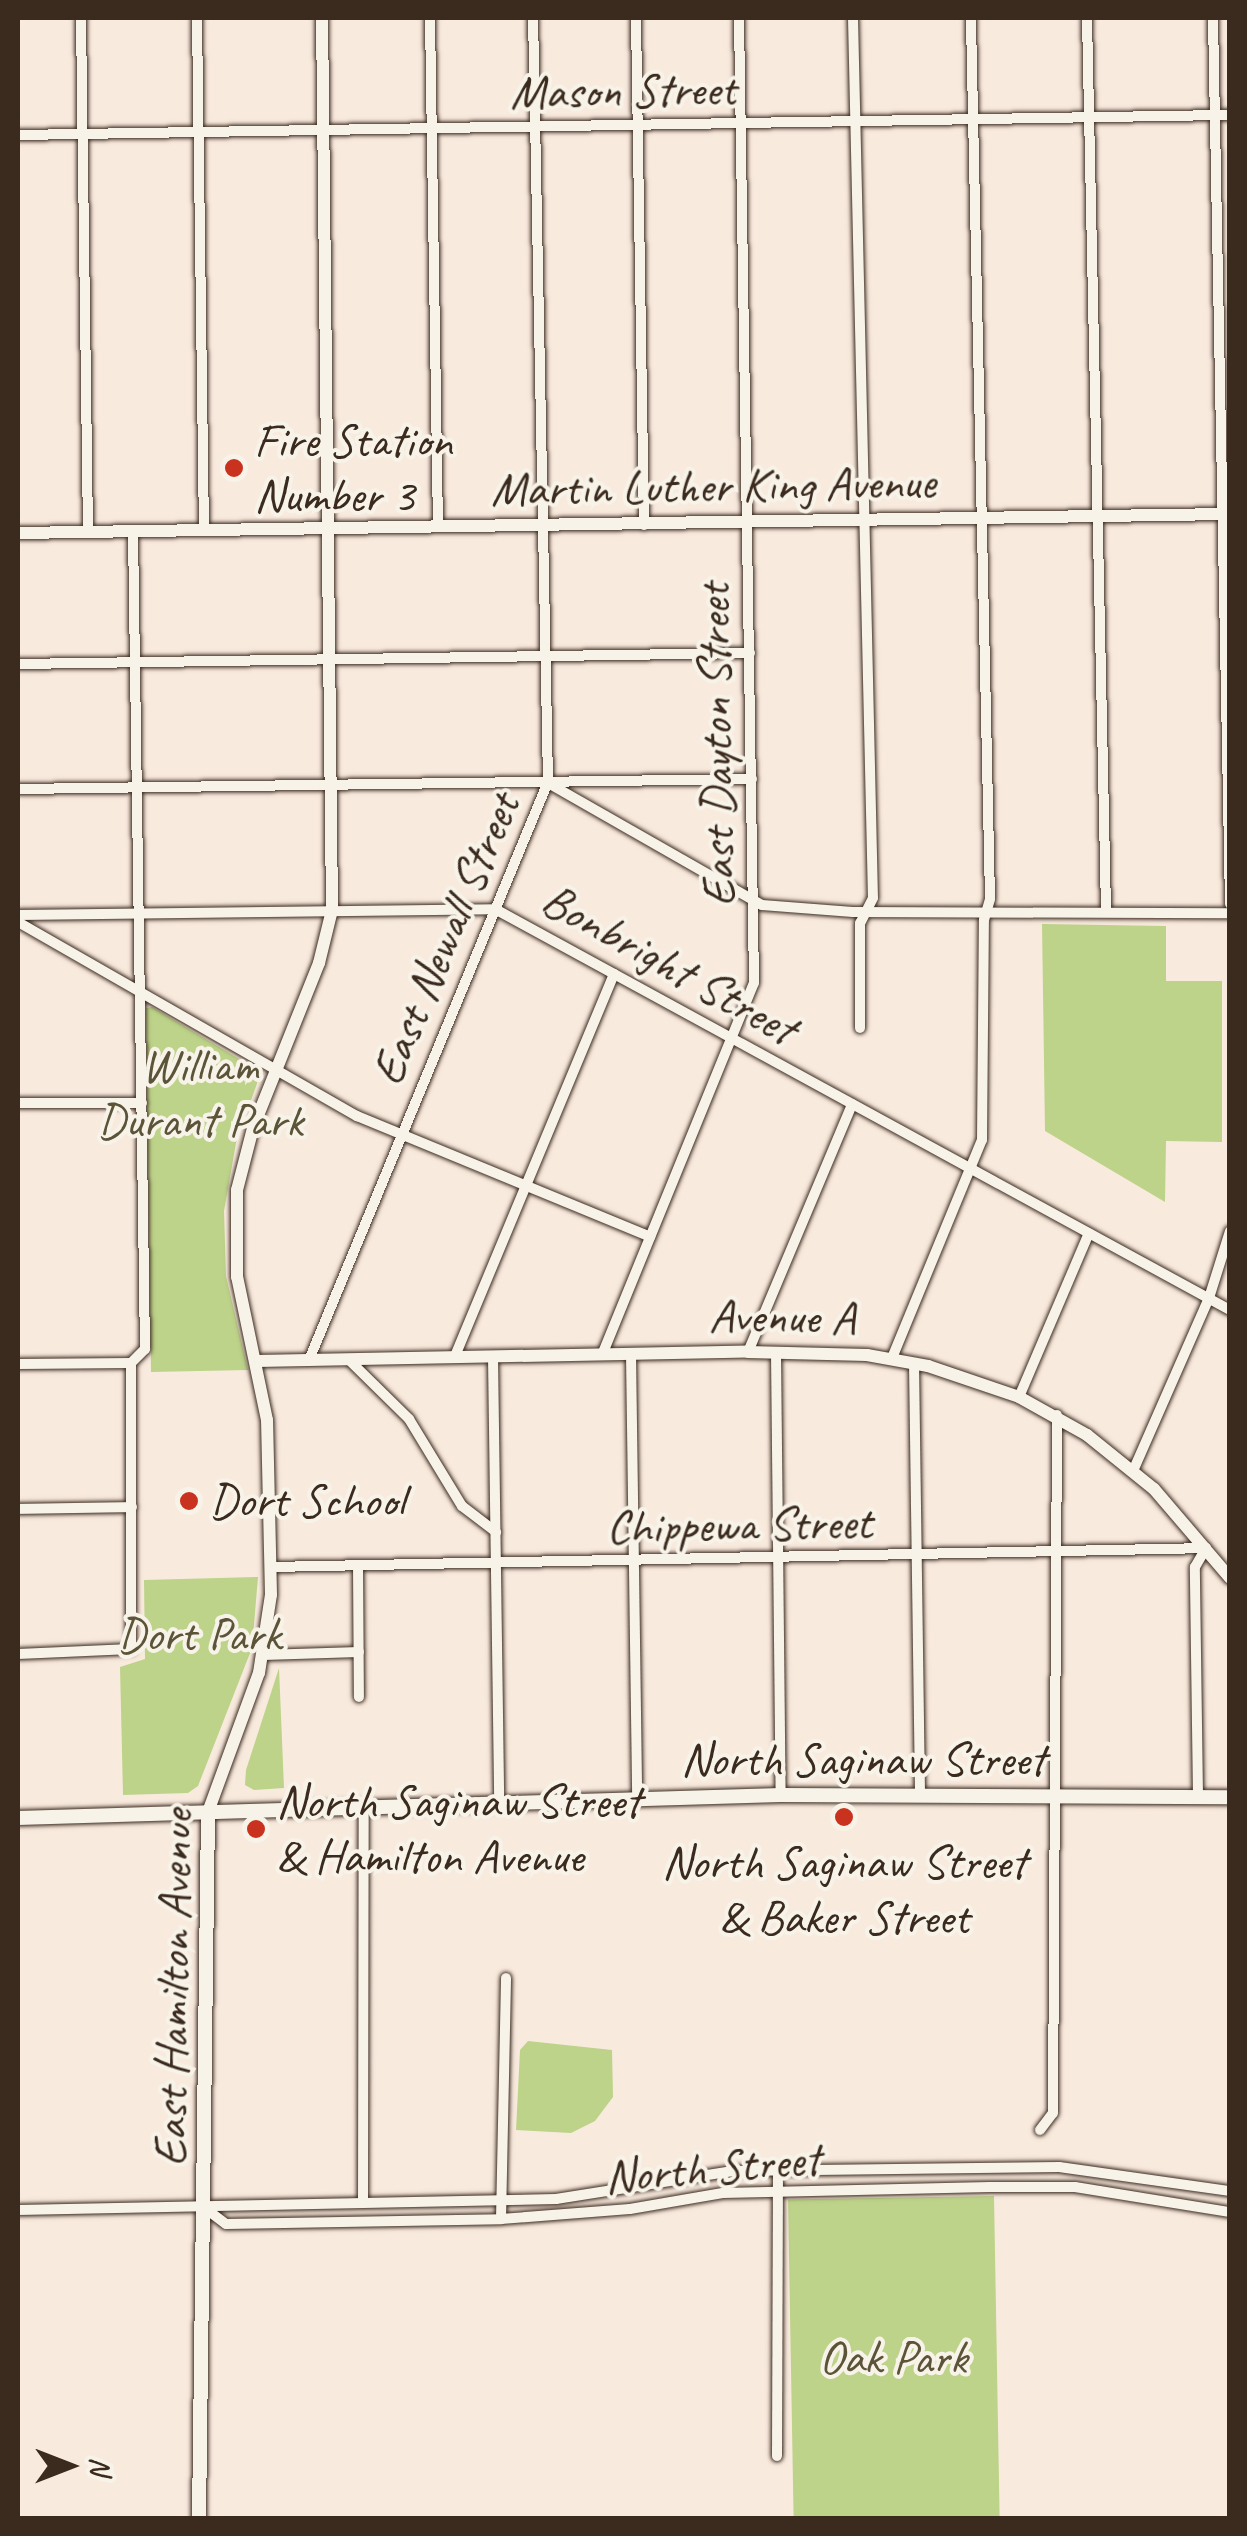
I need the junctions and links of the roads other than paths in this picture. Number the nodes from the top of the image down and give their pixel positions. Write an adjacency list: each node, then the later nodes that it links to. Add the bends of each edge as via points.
1 (81, 18): 23 (street)
2 (197, 18): 22 (street)
3 (322, 18): 21 (street, East Hamilton Avenue)
4 (430, 18): 20 (street)
5 (533, 18): 19 (street, East Newall Street)
6 (636, 18): 18 (street)
7 (740, 18): 17 (street, East Dayton Street)
8 (854, 18): 16 (street)
9 (970, 18): 15 (street)
10 (1087, 18): 14 (street)
11 (1213, 18): 13 (street)
12 (1230, 114): 13 (street, Mason Street)
13 (1215, 115): 14 (street, Mason Street); 25 (street)
14 (1089, 117): 15 (street, Mason Street); 26 (street)
15 (973, 120): 16 (street, Mason Street); 27 (street)
16 (856, 122): 17 (street, Mason Street); 28 (street)
17 (741, 124): 18 (street, Mason Street); 29 (street, East Dayton Street)
18 (638, 126): 19 (street, Mason Street); 30 (street)
19 (535, 127): 20 (street, Mason Street); 31 (street, East Newall Street)
20 (432, 128): 21 (street, Mason Street); 32 (street)
21 (324, 130): 22 (street, Mason Street); 33 (street, East Hamilton Avenue)
22 (199, 132): 23 (street, Mason Street); 34 (street)
23 (82, 134): 24 (street, Mason Street); 35 (street)
24 (18, 135)
25 (1226, 514): 26 (street, Martin Luther King Avenue); 49 (street)
26 (1097, 516): 27 (street, Martin Luther King Avenue); 54 (street)
27 (980, 518): 28 (street, Martin Luther King Avenue); 52 (street, via 990,899)
28 (864, 521): 29 (street, Martin Luther King Avenue); 53 (street, via 873,898)
29 (747, 523): 30 (street, Martin Luther King Avenue); 38 (street, East Dayton Street)
30 (644, 525): 31 (street, Martin Luther King Avenue)
31 (541, 526): 32 (street, Martin Luther King Avenue); 39 (street, East Newall Street)
32 (438, 528): 33 (street, Martin Luther King Avenue)
33 (328, 529): 34 (street, Martin Luther King Avenue); 40 (street, East Hamilton Avenue)
34 (204, 531): 36 (street, Martin Luther King Avenue)
35 (88, 532): 36 (street, Martin Luther King Avenue); 37 (street, Martin Luther King Avenue)
36 (133, 532): 41 (street)
37 (18, 533)
38 (750, 653): 39 (street); 43 (street, East Dayton Street)
39 (545, 656): 40 (street); 44 (street, East Newall Street)
40 (330, 661): 41 (street); 45 (street, East Hamilton Avenue)
41 (137, 662): 42 (street); 46 (street)
42 (18, 664)
43 (752, 779): 44 (street); 48 (street, East Dayton Street)
44 (548, 782): 45 (street); 48 (street); 50 (street, East Newall Street)
45 (332, 784): 46 (street); 51 (street, East Hamilton Avenue)
46 (139, 787): 47 (street); 55 (street)
47 (18, 789)
48 (753, 900): 53 (street); 61 (street, East Dayton Street, via 754,984)
49 (1230, 904)
50 (495, 909): 51 (street, Bonbright Street); 58 (street, Bonbright Street); 66 (street, East Newall Street)
51 (332, 910): 55 (street, Bonbright Street); 62 (street, East Hamilton Avenue)
52 (984, 911): 53 (street); 54 (street); 67 (street, via 982,1140)
53 (867, 912): 60 (street, via 860,923)
54 (1106, 912): 56 (street)
55 (140, 913): 57 (street, Bonbright Street); 59 (street)
56 (1230, 913)
57 (18, 918): 59 (street)
58 (614, 974): 61 (street, Bonbright Street); 68 (street)
59 (139, 994): 62 (street); 63 (street)
60 (860, 1028)
61 (733, 1037): 65 (street, Bonbright Street); 71 (street, East Dayton Street)
62 (276, 1069): 66 (street); 84 (street, East Hamilton Avenue, via 246,1150 235,1211 237,1277)
63 (142, 1103): 64 (street); 83 (street, via 145,1349)
64 (18, 1104)
65 (852, 1104): 67 (street, Bonbright Street); 74 (street)
66 (402, 1133): 68 (street); 81 (street, East Newall Street)
67 (971, 1168): 70 (street, Bonbright Street); 80 (street)
68 (526, 1185): 71 (street); 78 (street)
69 (1230, 1231): 72 (street)
70 (1090, 1234): 72 (street, Bonbright Street); 87 (street)
71 (650, 1237): 77 (street, East Dayton Street)
72 (1209, 1298): 73 (street, Bonbright Street); 89 (street)
73 (1230, 1310)
74 (748, 1352): 75 (street, Avenue A); 76 (street, Avenue A)
75 (776, 1352): 80 (street, Avenue A); 96 (street)
76 (631, 1354): 77 (street, Avenue A); 97 (street)
77 (602, 1355): 79 (street, Avenue A)
78 (454, 1356): 79 (street, Avenue A); 82 (street, Avenue A)
79 (493, 1357): 92 (street)
80 (892, 1358): 85 (street, Avenue A)
81 (309, 1360): 82 (street, Avenue A); 84 (street, Avenue A)
82 (348, 1360): 92 (street, via 410,1418 462,1506 483,1529)
83 (135, 1362): 86 (street); 90 (street)
84 (257, 1362): 100 (street, East Hamilton Avenue, via 267,1420)
85 (914, 1363): 87 (street, Avenue A); 95 (street)
86 (18, 1364)
87 (1019, 1397): 88 (street, Avenue A)
88 (1056, 1416): 89 (street, Avenue A); 94 (street)
89 (1133, 1470): 93 (street, Avenue A)
90 (132, 1508): 91 (street); 103 (street, via 131,1650)
91 (18, 1509)
92 (496, 1532): 98 (street)
93 (1206, 1548): 94 (street, Chippewa Street); 101 (street, Avenue A); 109 (street, via 1195,1567)
94 (1057, 1556): 95 (street, Chippewa Street); 108 (street)
95 (916, 1558): 96 (street, Chippewa Street); 106 (street)
96 (780, 1559): 97 (street, Chippewa Street); 107 (street)
97 (635, 1561): 98 (street, Chippewa Street); 111 (street)
98 (496, 1562): 99 (street, Chippewa Street); 112 (street)
99 (358, 1565): 100 (street, Chippewa Street); 102 (street)
100 (271, 1567): 104 (street, East Hamilton Avenue)
101 (1230, 1578)
102 (359, 1652): 104 (street); 105 (street)
103 (18, 1654)
104 (264, 1655): 114 (street, East Hamilton Avenue)
105 (359, 1696)
106 (920, 1795): 107 (main road, North Saginaw Street); 108 (main road, North Saginaw Street)
107 (781, 1796): 111 (main road, North Saginaw Street)
108 (1058, 1796): 109 (main road, North Saginaw Street); 117 (street, via 1054,2113)
109 (1198, 1796): 110 (main road, North Saginaw Street)
110 (1230, 1796)
111 (637, 1800): 112 (main road, North Saginaw Street)
112 (499, 1804): 113 (main road, North Saginaw Street)
113 (364, 1808): 114 (main road, North Saginaw Street); 124 (street)
114 (208, 1812): 115 (main road, North Saginaw Street); 125 (main road, East Hamilton Avenue)
115 (18, 1818)
116 (506, 1978): 123 (street)
117 (1040, 2130)
118 (1007, 2167): 119 (street, North Street); 120 (street); 122 (street, North Street, via 1096,2170)
119 (778, 2171): 121 (street); 123 (street, North Street, via 699,2174 584,2197)
120 (1008, 2187): 121 (street, North Street); 127 (street, North Street, via 1075,2187)
121 (778, 2191): 128 (street, North Street); 129 (street)
122 (1230, 2191)
123 (503, 2200): 124 (street, North Street); 128 (street)
124 (363, 2202): 125 (street, North Street)
125 (206, 2208): 126 (street, North Street); 128 (street, North Street, via 226,2224); 130 (main road, East Hamilton Avenue)
126 (18, 2210)
127 (1230, 2212)
128 (502, 2219)
129 (778, 2456)
130 (199, 2518)

